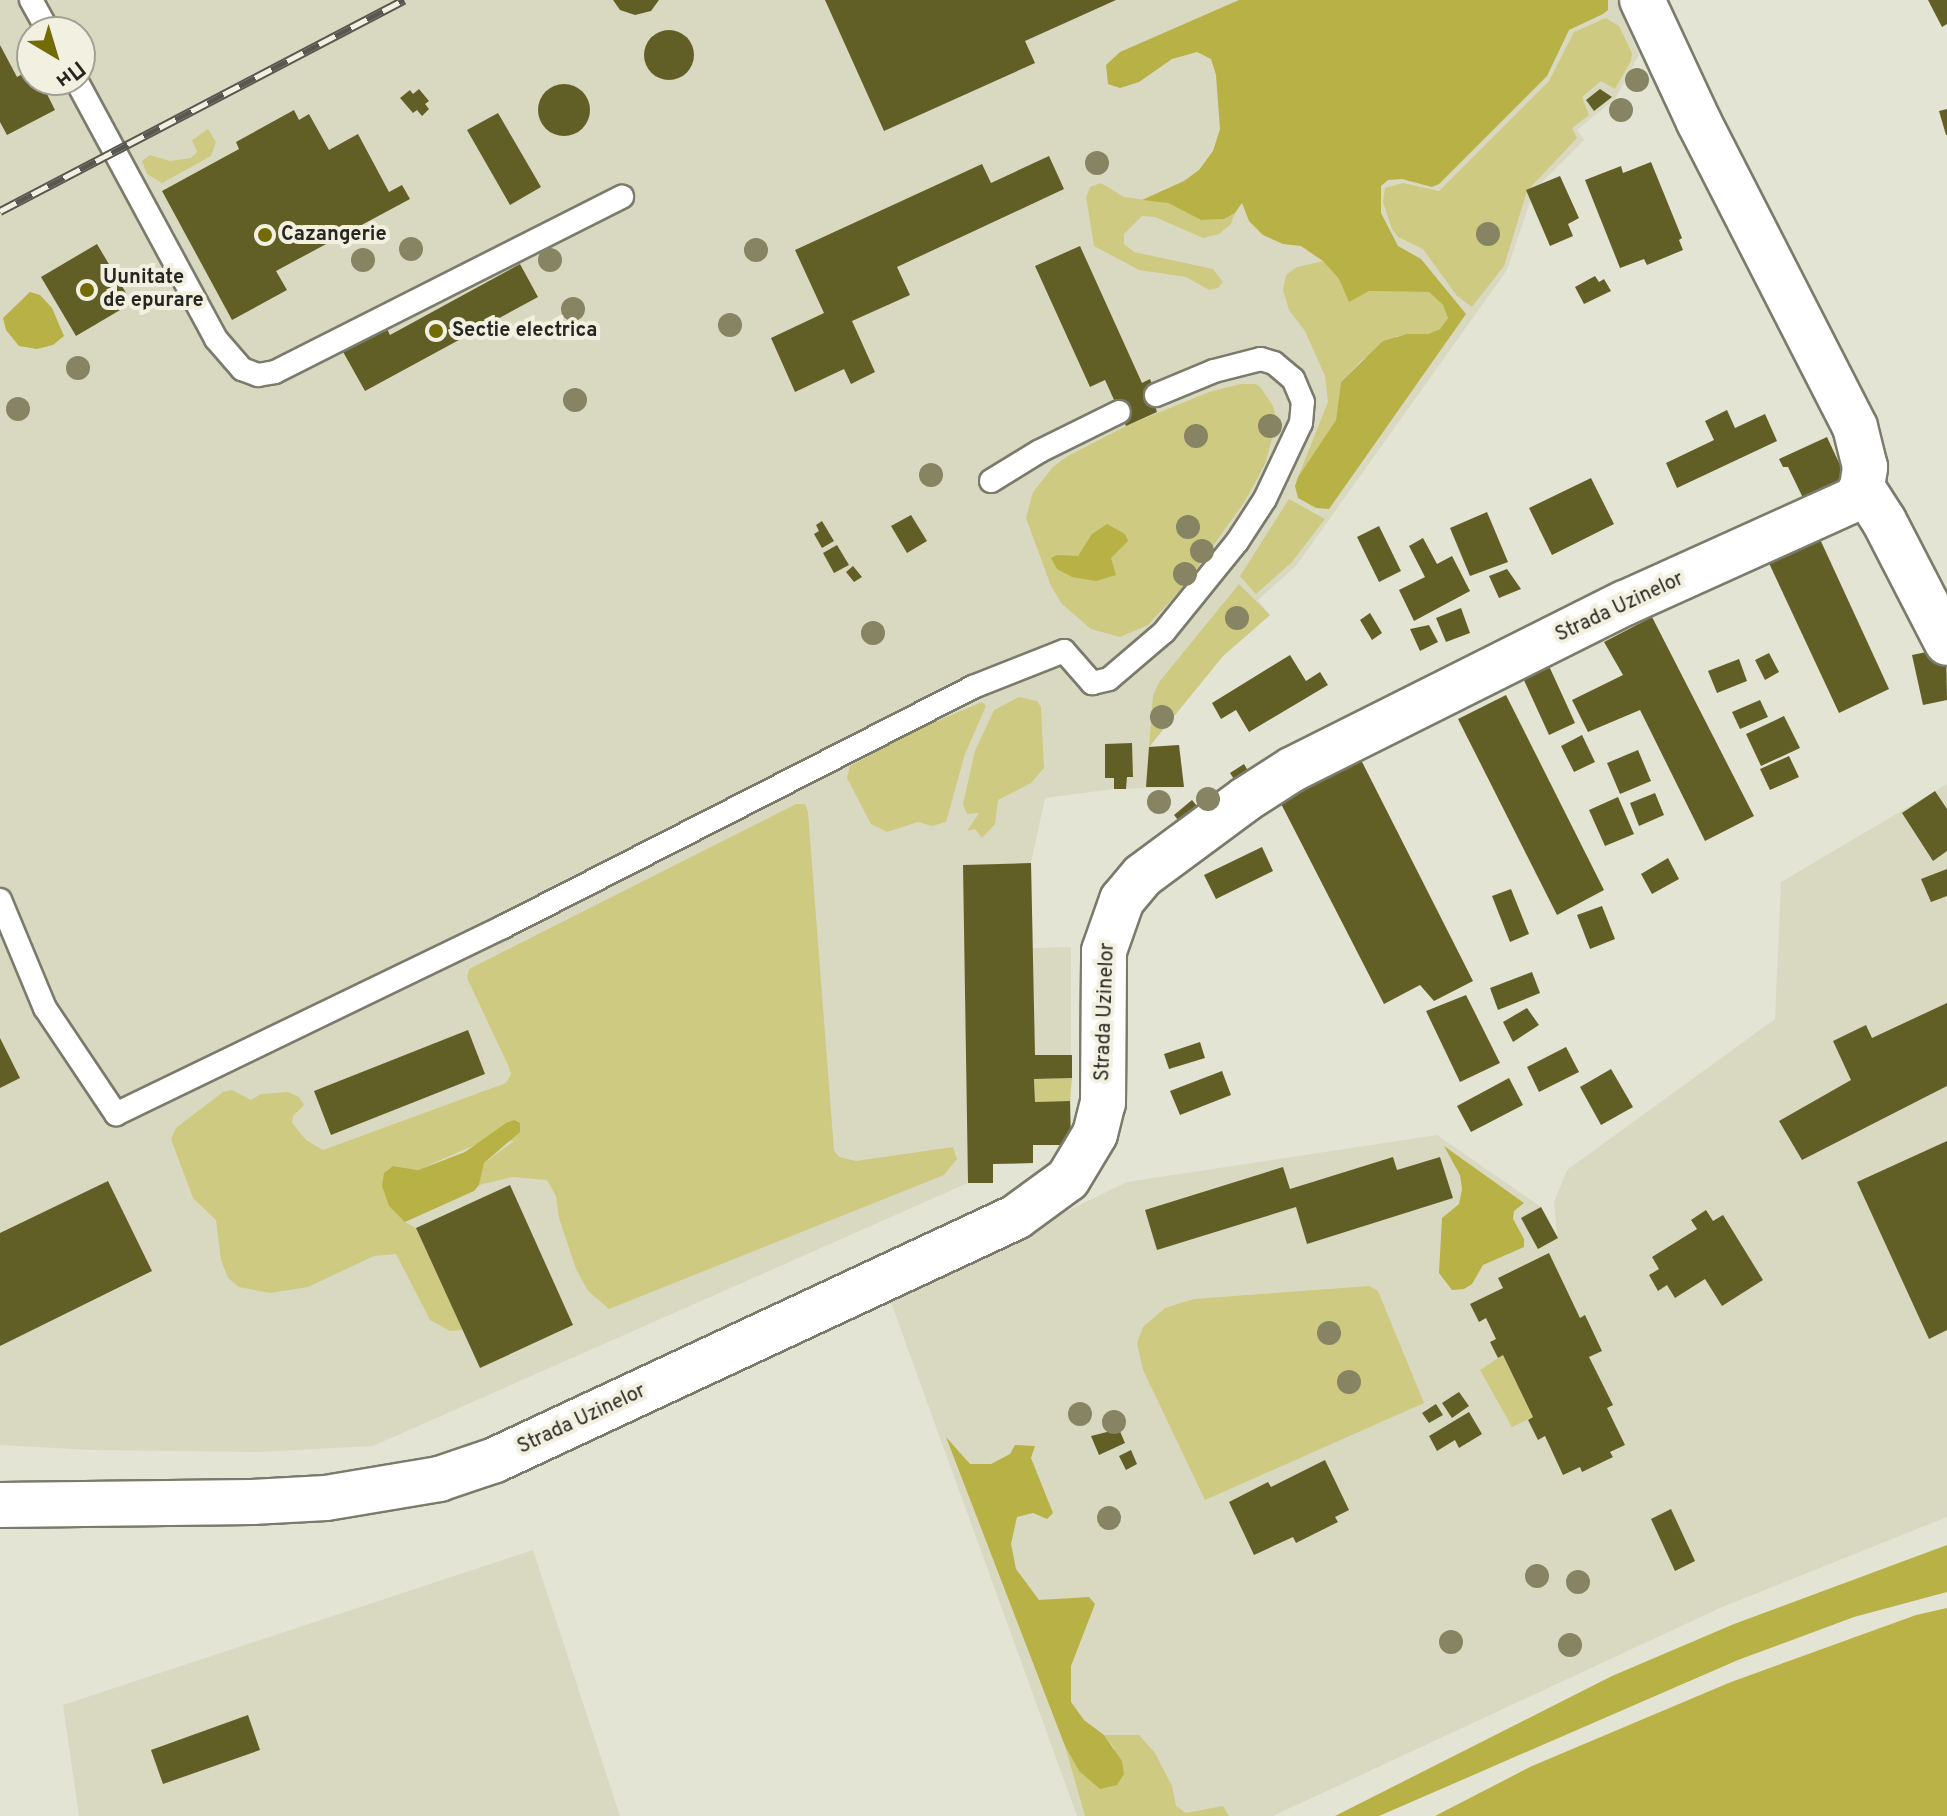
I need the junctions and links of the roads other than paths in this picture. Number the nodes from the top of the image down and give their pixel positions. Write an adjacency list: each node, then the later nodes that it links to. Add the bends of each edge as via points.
1 (1642, 0): 7 (street, via 1855,427 1865,467)
2 (85, 96): 3 (lane, via 226,354 258,375 275,372)
3 (622, 197)
4 (1156, 395): 9 (lane, via 1261,359 1293,379 1303,402 1301,423 1265,499 1237,542 1164,632 1109,679 1092,683 1064,651 973,687 503,927 116,1114 45,1008)
5 (1119, 412): 6 (lane)
6 (991, 481)
7 (1862, 487): 8 (street); 10 (street, Strada Uzinelor, via 1855,499 1835,509 1625,603 1293,769 1142,876 1122,900 1104,951 1103,1103 1095,1134 1068,1179 1016,1217 495,1460 439,1479 326,1498)
8 (1947, 643)
9 (0, 900)
10 (0, 1505)

